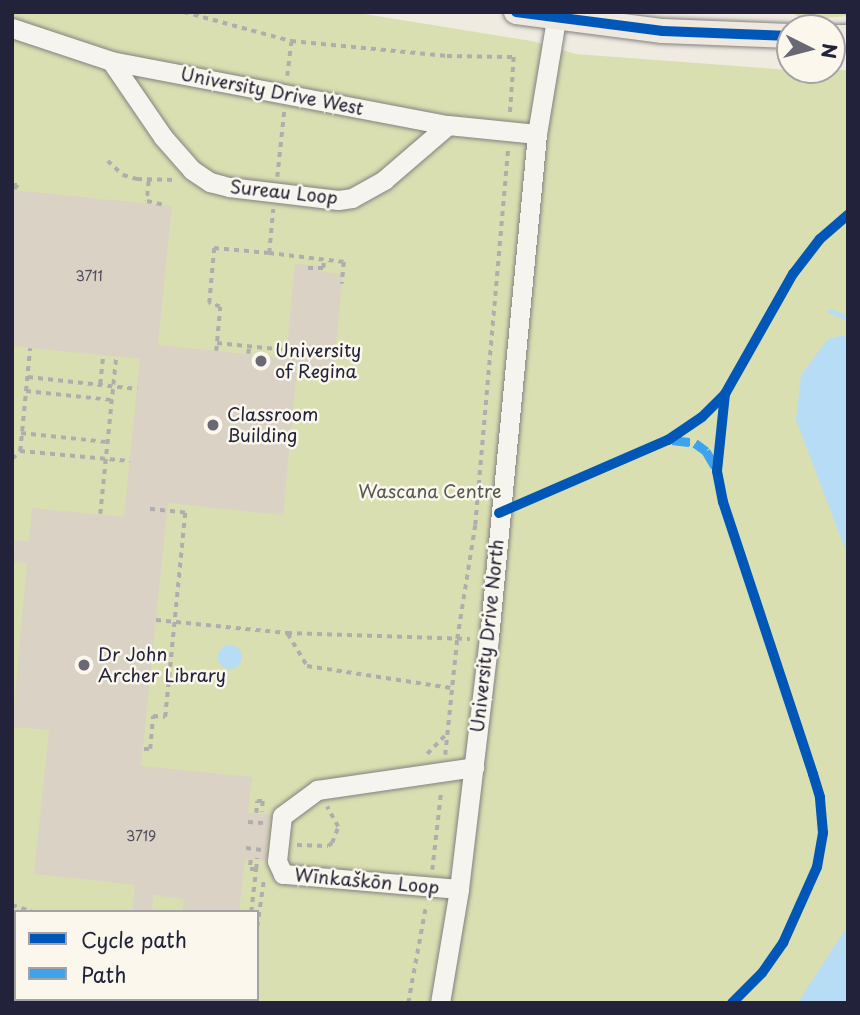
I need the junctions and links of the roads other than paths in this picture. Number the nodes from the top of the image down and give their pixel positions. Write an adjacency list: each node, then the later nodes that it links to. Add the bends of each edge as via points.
1 (516, 12): 2 (main road)
2 (558, 14): 4 (main road, via 663,31); 7 (street, University Drive North)
3 (12, 28): 5 (street, University Drive West)
4 (776, 35)
5 (111, 61): 6 (street, University Drive West); 6 (street, Sureau Loop, via 191,170 229,187 352,198 392,174)
6 (448, 125): 7 (street, University Drive West)
7 (537, 134): 8 (street, University Drive North)
8 (474, 767): 9 (street, University Drive North); 9 (street, Wīnkaškōn Loop, via 317,790 282,816 273,847 283,874)
9 (459, 889): 10 (street, University Drive North)
10 (440, 1003)

